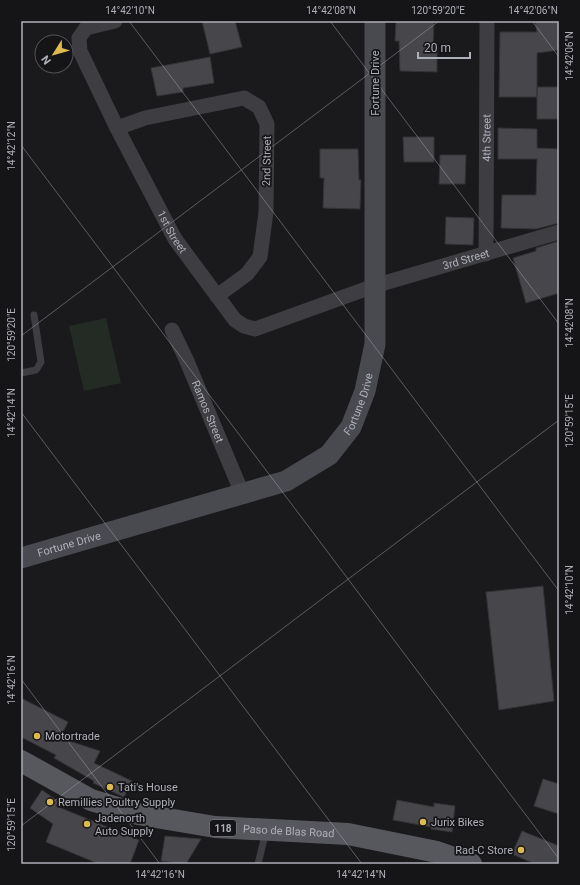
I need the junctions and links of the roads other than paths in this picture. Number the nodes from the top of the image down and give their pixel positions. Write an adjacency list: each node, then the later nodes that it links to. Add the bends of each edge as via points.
1 (115, 21): 4 (street, 1st Street, via 86,28 79,38 80,51)
2 (375, 21): 7 (street, Fortune Drive)
3 (487, 21): 6 (street, 4th Street)
4 (117, 128): 8 (street, 1st Street, via 175,239); 8 (street, 2nd Street, via 145,118 244,98 259,107 268,124 266,212 260,257 247,274)
5 (559, 232): 6 (street, 3rd Street)
6 (486, 254): 7 (street, 3rd Street)
7 (374, 286): 8 (street, 1st Street, via 255,329 235,320); 12 (street, Fortune Drive, via 375,344 365,390 351,427 329,455 286,481)
8 (216, 296)
9 (34, 315): 11 (lane, via 42,362 36,370)
10 (172, 330): 12 (street, Ramos Street)
11 (21, 373)
12 (242, 493): 13 (street, Fortune Drive)
13 (21, 558)
14 (21, 761): 15 (main road, Paso de Blas Road / 118, via 91,800 138,814 215,827)
15 (266, 830): 16 (main road, Paso de Blas Road / 118, via 348,834); 17 (lane)
16 (436, 858): 18 (main road, Paso de Blas Road / 118)
17 (258, 864)
18 (471, 864)

